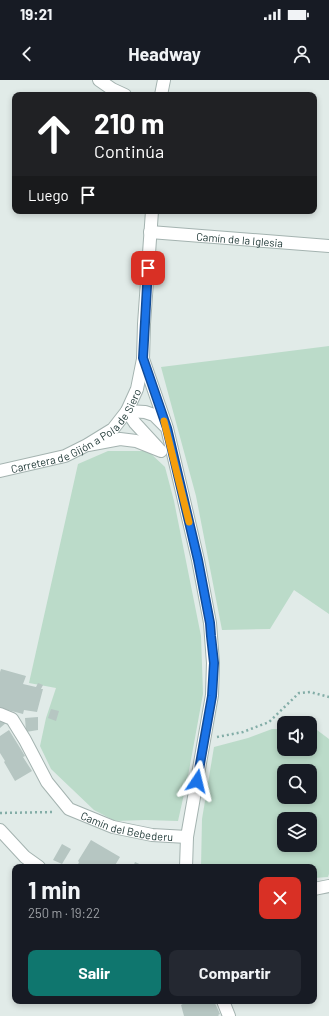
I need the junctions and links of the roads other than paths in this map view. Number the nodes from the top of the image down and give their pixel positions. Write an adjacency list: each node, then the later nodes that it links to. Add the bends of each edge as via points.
1 (99, 80): 3 (street)
2 (164, 80): 4 (street)
3 (117, 92)
4 (162, 92)
5 (152, 214): 6 (street, Carretera de Gijón a Pola de Siero)
6 (150, 232): 7 (street, Camín de la Iglesia); 8 (street, Carretera de Gijón a Pola de Siero)
7 (329, 246)
8 (143, 358): 9 (street, Carretera de Gijón a Pola de Siero, via 137,389); 10 (street)
9 (127, 411): 10 (street, via 154,415); 11 (street, Carretera de Gijón a Pola de Siero, via 113,429); 12 (street)
10 (167, 428): 13 (street)
11 (87, 445): 12 (street, via 120,439); 14 (street, Carretera de Gijón a Pola de Siero, via 65,456)
12 (161, 451): 13 (street)
13 (174, 462): 17 (street, via 198,560 210,623 214,663 212,696)
14 (0, 471)
15 (0, 714): 17 (street, Camín del Bebederu, via 12,718 48,782 69,809 113,827 152,835)
16 (0, 830): 18 (street, via 25,858)
17 (187, 837): 19 (street)
18 (34, 864)
19 (186, 864)
20 (329, 886): 21 (street)
21 (317, 888)
22 (224, 1004): 23 (street)
23 (229, 1016)

